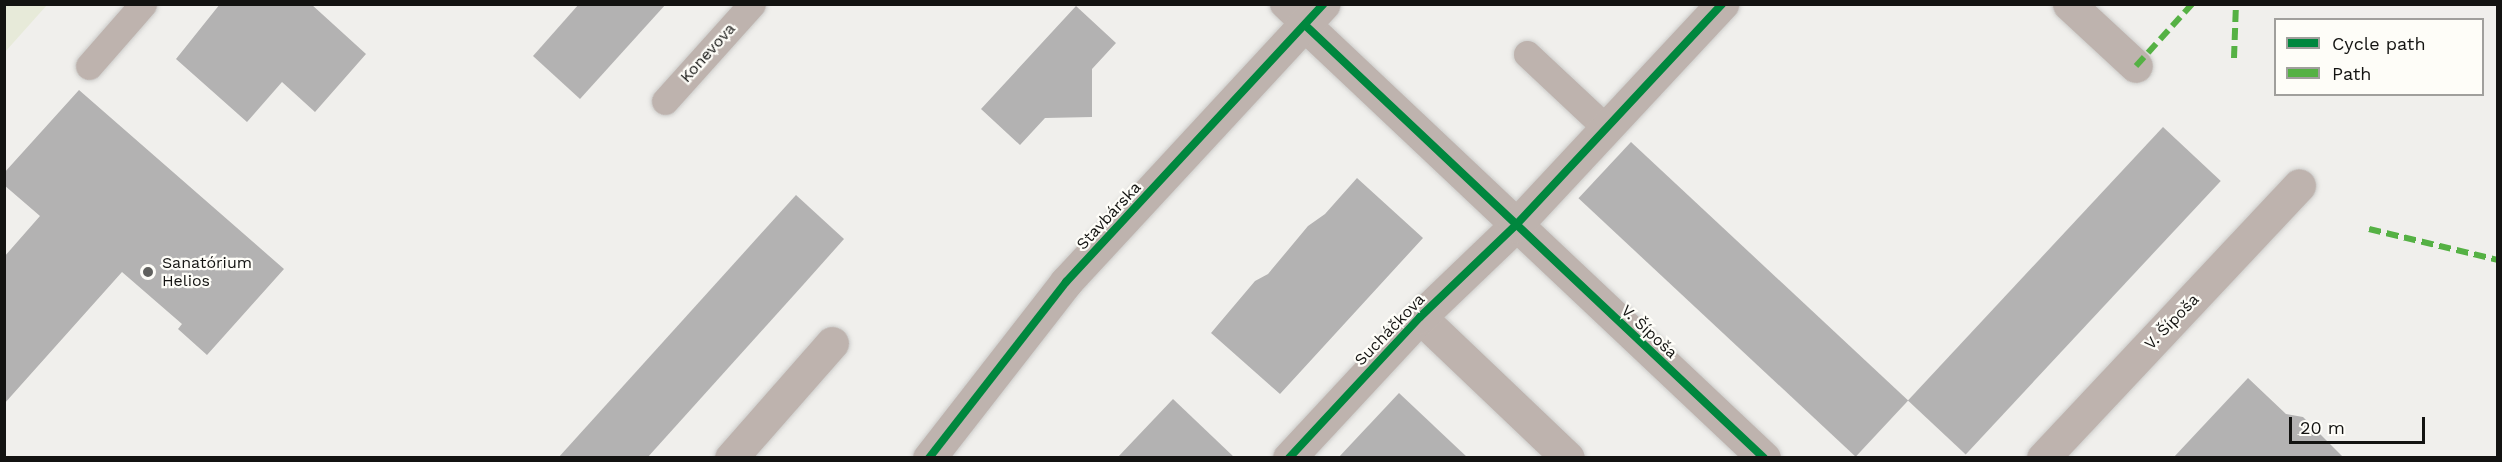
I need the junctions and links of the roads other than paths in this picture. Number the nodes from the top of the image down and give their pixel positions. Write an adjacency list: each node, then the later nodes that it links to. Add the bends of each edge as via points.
1 (143, 4): 7 (lane)
2 (752, 4): 9 (lane, Konevova)
3 (1722, 4): 10 (street)
4 (2069, 4): 8 (street)
5 (1303, 11): 12 (street, V. Šípoša); 16 (street, Stavbárska, via 1066,282)
6 (1527, 54): 10 (lane)
7 (89, 66)
8 (2136, 66)
9 (665, 101)
10 (1606, 128): 12 (street)
11 (2299, 185): 20 (street, V. Šípoša)
12 (1515, 226): 13 (street, Sucháčkova); 19 (street, V. Šípoša)
13 (1420, 318): 17 (street, Sucháčkova); 18 (street, Sucháčkova)
14 (832, 343): 15 (street)
15 (731, 458)
16 (929, 458)
17 (1289, 458)
18 (1568, 458)
19 (1764, 458)
20 (2043, 458)

